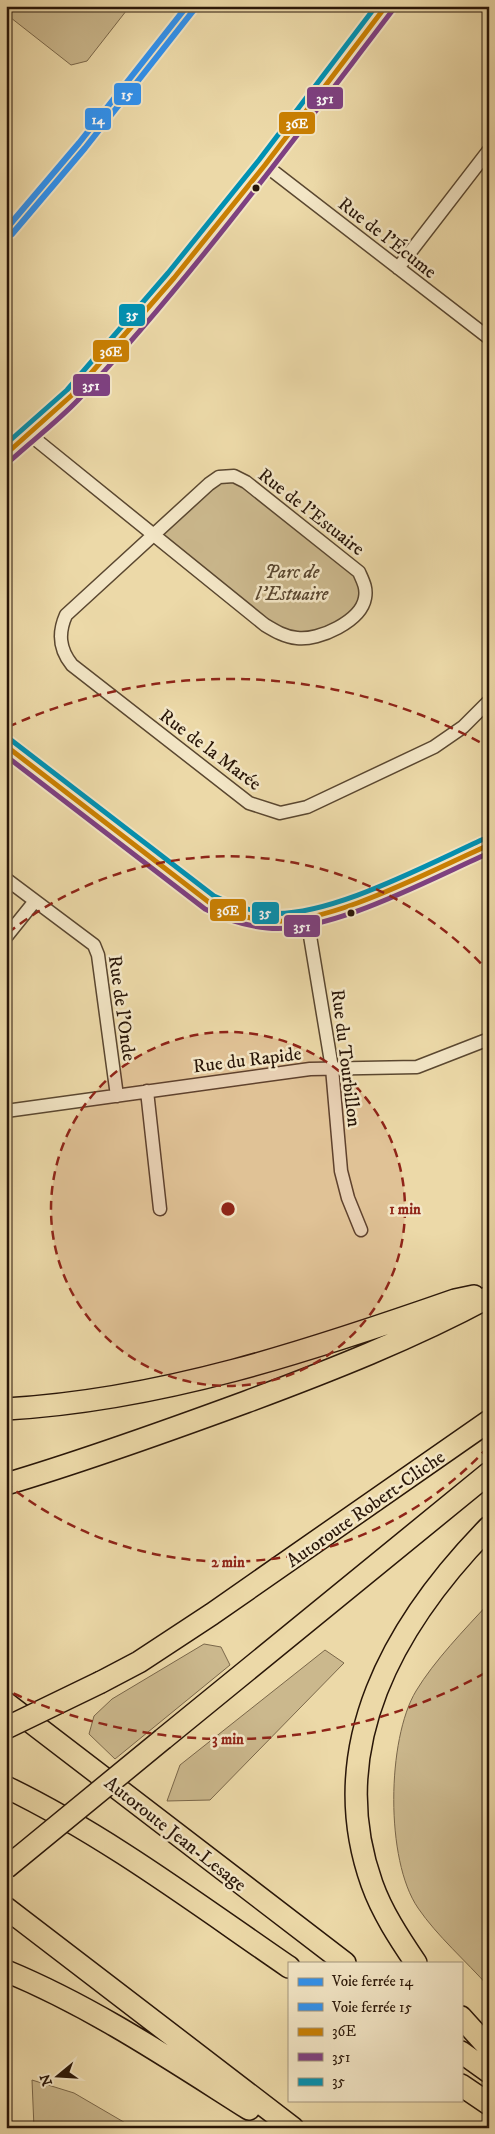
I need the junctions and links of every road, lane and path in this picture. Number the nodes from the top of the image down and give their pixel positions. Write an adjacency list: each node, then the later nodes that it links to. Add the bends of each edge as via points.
1 (386, 6): 3 (street)
2 (489, 150): 4 (street)
3 (265, 165): 4 (street, Rue de l'Écume); 6 (street, via 174,278 72,395)
4 (398, 268): 5 (street, Rue de l'Écume)
5 (489, 338)
6 (29, 434): 7 (street); 8 (street, Rue de l'Estuaire)
7 (6, 454)
8 (156, 535): 8 (street, Rue de l'Estuaire, via 265,625 282,634 298,638 335,630 357,615 365,599 365,586 359,572 246,482 234,476 219,477 209,484); 9 (street, Rue de la Marée, via 66,615 61,627 64,654 72,665 249,803 280,813 307,808 440,743)
9 (489, 700)
10 (6, 746): 14 (street, via 210,903 241,916 269,921)
11 (489, 845): 14 (street, via 355,904)
12 (6, 879): 13 (street, Rue de l'Onde)
13 (35, 901): 15 (street); 19 (street, Rue de l'Onde, via 94,945)
14 (307, 918): 17 (street, Rue du Tourbillon)
15 (6, 937)
16 (489, 1039): 17 (street, Rue du Rapide, via 417,1067)
17 (332, 1068): 18 (street, Rue du Rapide); 22 (street, Rue du Tourbillon, via 341,1171)
18 (147, 1091): 19 (street, Rue du Rapide); 21 (street)
19 (117, 1096): 20 (street, Rue du Rapide)
20 (6, 1111)
21 (160, 1209)
22 (361, 1230)
23 (489, 1292): 25 (highway, via 455,1300 335,1342 151,1391 63,1406)
24 (489, 1297): 28 (highway, via 438,1324 332,1370 195,1421)
25 (6, 1409)
26 (489, 1421): 31 (highway, Autoroute Robert-Cliche, bridge, via 139,1662)
27 (489, 1473): 33 (highway, bridge)
28 (6, 1484)
29 (489, 1527): 36 (highway, via 428,1598 398,1643 362,1731 356,1773 356,1808 362,1847 391,1926)
30 (6, 1703): 35 (highway, Autoroute Jean-Lesage)
31 (6, 1728)
32 (6, 1787): 37 (highway, via 128,1857)
33 (6, 1868)
34 (6, 1908): 46 (highway)
35 (344, 1962)
36 (415, 1962)
37 (288, 1966)
38 (6, 1971): 45 (highway, via 54,1991 113,2024)
39 (462, 2018): 40 (highway)
40 (489, 2048)
41 (462, 2053): 42 (highway)
42 (489, 2072)
43 (462, 2086): 44 (highway)
44 (489, 2104)
45 (278, 2128)
46 (293, 2128)

